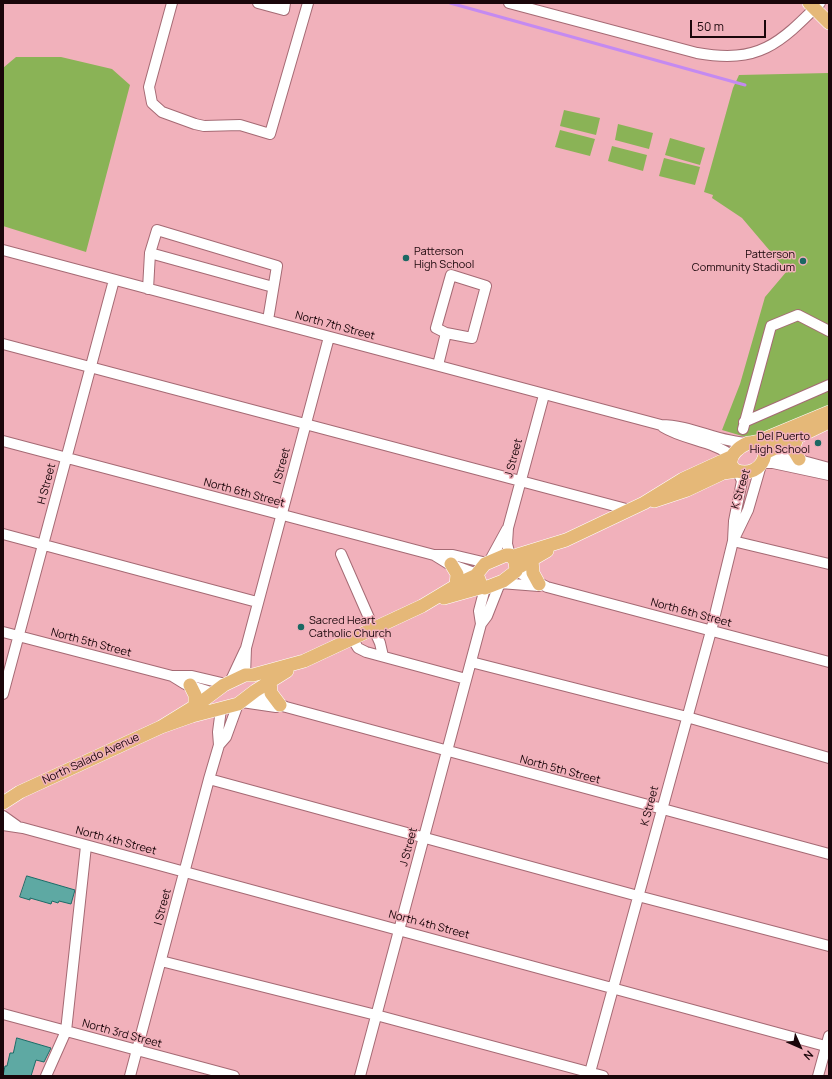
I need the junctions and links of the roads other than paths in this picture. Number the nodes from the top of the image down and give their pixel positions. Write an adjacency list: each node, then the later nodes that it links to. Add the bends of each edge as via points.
1 (172, 3): 4 (street, via 149,87 152,103 162,112 195,124 240,125 270,134)
2 (258, 3): 3 (street, via 284,10)
3 (286, 3)
4 (308, 3)
5 (509, 3): 6 (street, via 697,53 729,56 751,54 770,47 790,32)
6 (815, 5): 7 (main road)
7 (829, 23)
8 (3, 250): 10 (street, North 7th Street)
9 (150, 253): 11 (street); 11 (street, via 157,230 277,266); 12 (street)
10 (114, 280): 12 (street, North 7th Street); 19 (street, H Street)
11 (273, 286): 13 (street)
12 (148, 289): 13 (street, North 7th Street)
13 (268, 320): 16 (street, North 7th Street)
14 (829, 331): 20 (street, via 798,315 771,326 744,426)
15 (446, 333): 15 (street, via 472,338 486,286 451,276 436,328); 18 (street)
16 (329, 337): 18 (street, North 7th Street); 24 (street, I Street)
17 (3, 344): 19 (street)
18 (438, 365): 21 (street, North 7th Street)
19 (91, 368): 24 (street); 30 (street, H Street)
20 (829, 385)
21 (544, 395): 25 (street, North 7th Street); 36 (street, J Street)
22 (829, 412): 28 (main road)
23 (829, 422): 26 (main road)
24 (306, 424): 36 (street); 39 (street, I Street)
25 (661, 425): 28 (street, North 7th Street, via 683,427 735,442); 29 (street, North 7th Street, via 684,438 723,450)
26 (797, 438): 31 (main road); 32 (main road, via 793,449)
27 (3, 441): 30 (street, North 6th Street)
28 (749, 443): 29 (main road, via 741,446); 31 (main road, via 758,444)
29 (731, 457): 34 (main road, via 731,465); 37 (main road, North Salado Avenue, via 678,482)
30 (66, 458): 39 (street, North 6th Street); 44 (street, H Street)
31 (764, 459): 32 (street, via 777,454); 34 (main road, via 748,472); 35 (street); 43 (street, K Street, via 748,510)
32 (799, 459): 33 (street)
33 (829, 468)
34 (737, 471): 37 (main road, North Salado Avenue, via 718,476 674,495); 43 (street, K Street, via 742,481)
35 (829, 475)
36 (520, 481): 38 (street); 40 (street, J Street)
37 (644, 503): 38 (main road, North Salado Avenue)
38 (630, 510): 42 (main road, North Salado Avenue)
39 (281, 516): 46 (street, North 6th Street); 58 (street, I Street)
40 (508, 528): 47 (street, J Street, via 507,544); 49 (street, J Street)
41 (3, 534): 44 (street)
42 (566, 540): 47 (main road, North Salado Avenue); 48 (main road, North Salado Avenue)
43 (733, 541): 51 (street); 62 (street, K Street)
44 (43, 545): 58 (street); 64 (street, H Street)
45 (341, 554): 61 (street)
46 (434, 556): 49 (street, via 453,555); 50 (street, North 6th Street)
47 (510, 556): 49 (main road, North Salado Avenue); 52 (main road, via 515,561)
48 (532, 560): 52 (main road, North Salado Avenue); 55 (main road, via 533,573)
49 (488, 563): 53 (main road, North Salado Avenue)
50 (451, 564): 53 (street, North 6th Street); 56 (main road, via 457,574)
51 (829, 564)
52 (516, 570): 54 (main road, North Salado Avenue); 55 (street, North 6th Street)
53 (477, 574): 56 (main road, North Salado Avenue); 57 (main road)
54 (500, 583): 55 (street, North 6th Street); 57 (main road, North Salado Avenue); 60 (street, J Street, via 487,616)
55 (543, 585): 62 (street, North 6th Street)
56 (456, 586): 59 (main road, North Salado Avenue)
57 (484, 588): 59 (main road, North Salado Avenue); 60 (street, J Street, via 479,611)
58 (257, 602): 66 (street, I Street)
59 (422, 606): 61 (main road, North Salado Avenue)
60 (481, 624): 69 (street, J Street)
61 (374, 629): 65 (main road, North Salado Avenue); 67 (street)
62 (711, 631): 70 (street, North 6th Street); 83 (street, K Street)
63 (3, 632): 64 (street, North 5th Street)
64 (18, 636): 72 (street, North 5th Street); 77 (street, H Street)
65 (352, 638): 67 (street, via 358,648); 68 (main road, North Salado Avenue)
66 (246, 648): 71 (street, I Street); 75 (street, I Street)
67 (383, 656): 73 (street)
68 (304, 661): 71 (main road, North Salado Avenue); 74 (main road, North Salado Avenue)
69 (471, 662): 73 (street, J Street); 83 (street)
70 (829, 662)
71 (247, 675): 75 (main road, North Salado Avenue); 79 (street, via 254,682)
72 (172, 676): 75 (street, North 5th Street, via 192,676); 76 (street, North 5th Street)
73 (466, 679): 86 (street, J Street)
74 (270, 681): 79 (main road, North Salado Avenue); 81 (main road, via 271,692)
75 (228, 683): 78 (main road, North Salado Avenue)
76 (190, 685): 78 (street, North 5th Street); 80 (main road, via 195,695)
77 (3, 694)
78 (212, 694): 80 (main road, North Salado Avenue); 82 (street)
79 (247, 698): 81 (street, North 5th Street); 82 (main road, North Salado Avenue); 85 (street, I Street)
80 (195, 706): 84 (main road, North Salado Avenue)
81 (283, 706): 86 (street, North 5th Street)
82 (220, 709): 84 (main road, North Salado Avenue); 85 (street, I Street)
83 (687, 717): 87 (street); 92 (street, K Street)
84 (161, 727): 89 (main road, North Salado Avenue)
85 (219, 745): 88 (street, I Street)
86 (447, 752): 92 (street, North 5th Street); 96 (street, J Street)
87 (829, 758)
88 (209, 779): 96 (street); 99 (street, I Street)
89 (20, 792): 90 (main road, North Salado Avenue); 91 (main road, North Salado Avenue)
90 (3, 795)
91 (3, 803)
92 (661, 810): 98 (street, North 5th Street); 100 (street, K Street)
93 (3, 816): 95 (street, North 4th Street)
94 (3, 825): 95 (street, North 4th Street)
95 (23, 828): 97 (street, North 4th Street)
96 (424, 837): 100 (street); 101 (street, J Street)
97 (86, 846): 99 (street, North 4th Street); 107 (street)
98 (829, 854)
99 (185, 872): 101 (street, North 4th Street); 103 (street, I Street)
100 (638, 896): 102 (street); 104 (street, K Street)
101 (399, 929): 104 (street, North 4th Street); 106 (street, J Street)
102 (829, 946)
103 (161, 961): 106 (street); 110 (street, I Street)
104 (613, 988): 109 (street, North 4th Street); 111 (street, K Street)
105 (3, 1014): 107 (street, North 3rd Street)
106 (376, 1016): 111 (street); 115 (street, J Street)
107 (66, 1031): 110 (street, North 3rd Street); 112 (street)
108 (829, 1036): 109 (street)
109 (828, 1046): 117 (street)
110 (137, 1050): 113 (street, I Street); 114 (street, North 3rd Street)
111 (589, 1074): 116 (street)
112 (46, 1076)
113 (130, 1076)
114 (234, 1076)
115 (360, 1076)
116 (603, 1076)
117 (818, 1076)

